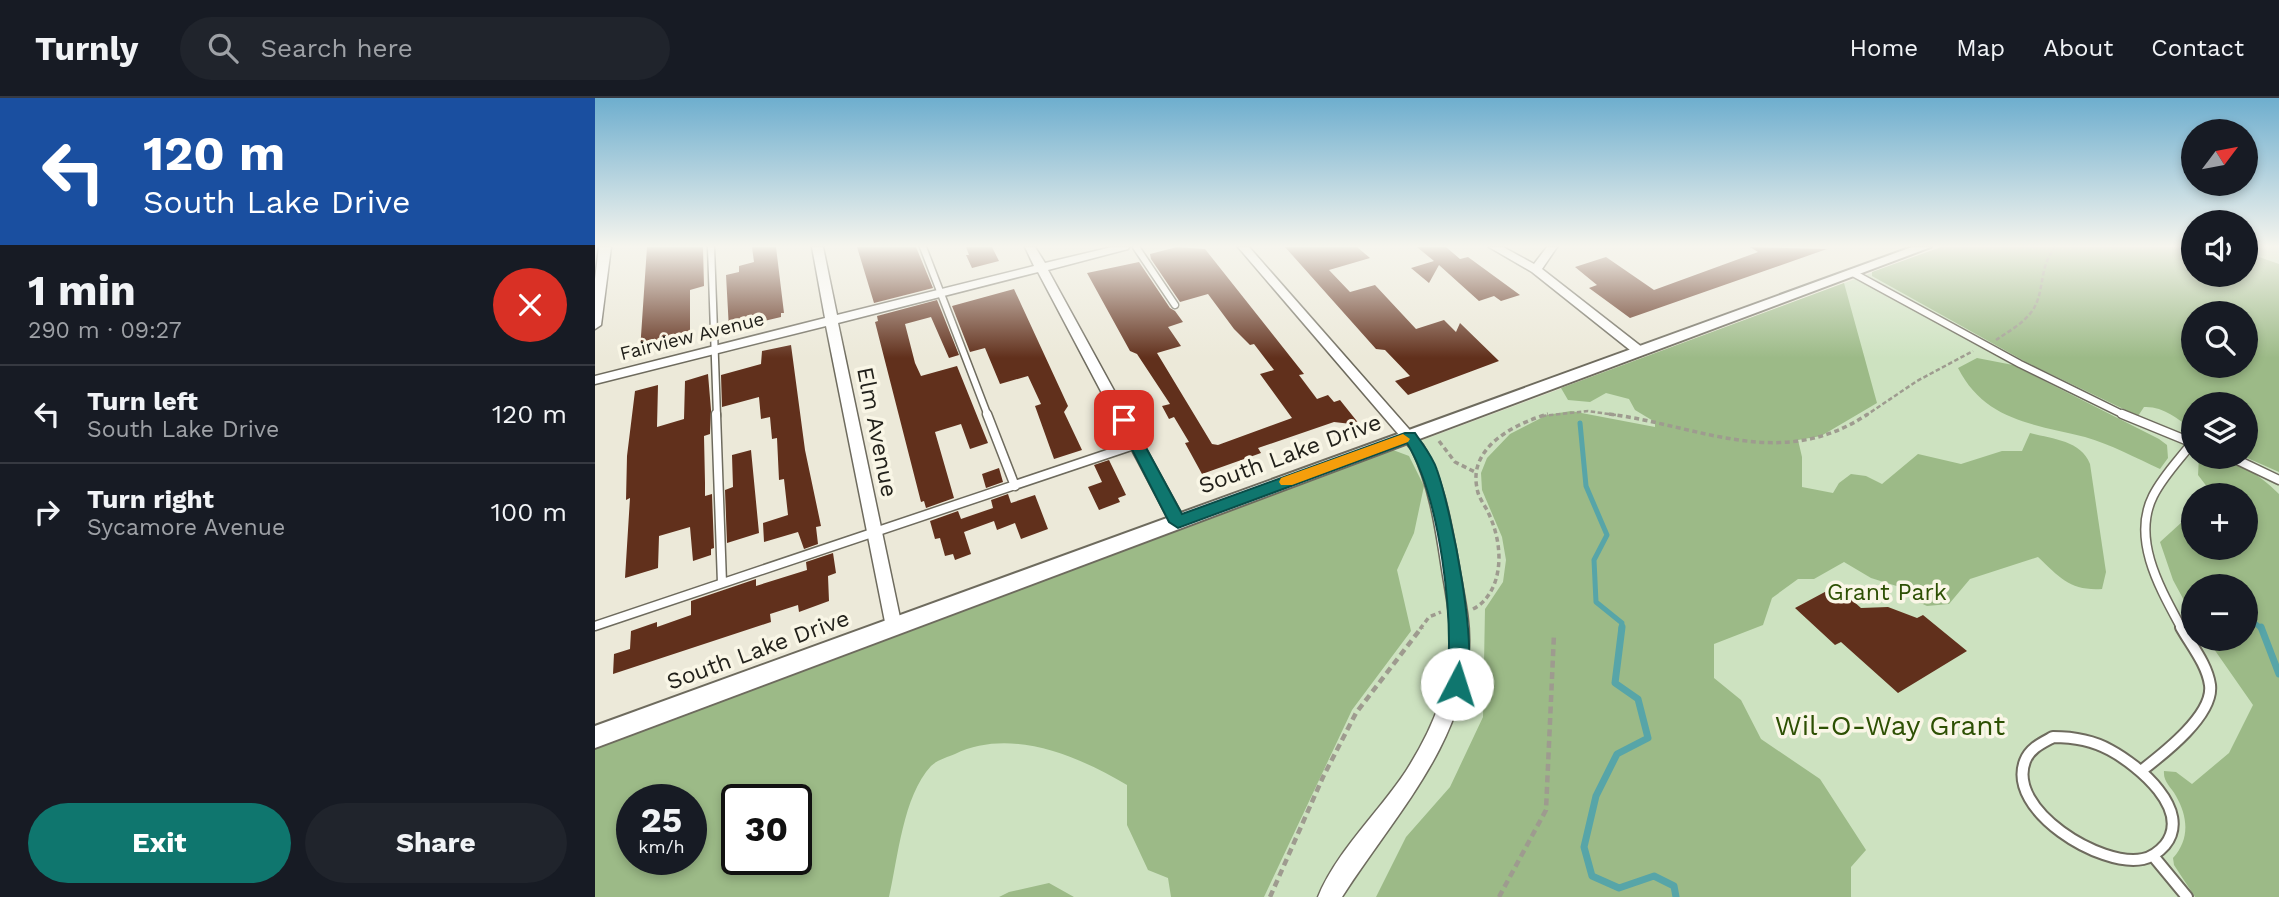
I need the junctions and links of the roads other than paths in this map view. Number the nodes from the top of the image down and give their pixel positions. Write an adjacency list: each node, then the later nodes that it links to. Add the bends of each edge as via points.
1 (600, 284): 15 (street)
2 (712, 284): 16 (lane)
3 (825, 284): 14 (street, Elm Avenue)
4 (937, 284): 12 (lane)
5 (975, 284): 12 (street, Fairview Avenue)
6 (1050, 284): 21 (street)
7 (1161, 284): 13 (lane)
8 (1276, 284): 19 (street)
9 (1555, 284): 17 (street)
10 (1822, 284): 17 (street, South Lake Drive)
11 (1874, 284): 20 (lane, via 2068,388)
12 (940, 293): 14 (street, Fairview Avenue); 25 (lane)
13 (1175, 305)
14 (832, 320): 16 (street, Fairview Avenue); 27 (street, Elm Avenue)
15 (595, 326)
16 (715, 349): 18 (street, Fairview Avenue); 28 (lane)
17 (1640, 351): 19 (street, South Lake Drive)
18 (595, 380)
19 (1410, 436): 26 (street, South Lake Drive); 34 (street, via 1429,467 1441,511 1461,644 1457,684 1444,723 1419,768)
20 (2181, 439)
21 (1137, 444): 25 (lane); 26 (street)
22 (2181, 458): 32 (lane, via 2152,497 2144,519 2145,546 2154,574 2211,687 2209,700 2161,757)
23 (2256, 469): 24 (lane)
24 (2279, 480)
25 (1015, 486): 27 (lane)
26 (1178, 522): 30 (street, South Lake Drive)
27 (874, 534): 28 (lane); 30 (street, Elm Avenue)
28 (722, 583): 29 (lane)
29 (595, 626)
30 (893, 627): 31 (street, South Lake Drive)
31 (595, 737)
32 (2141, 771): 33 (lane, via 2164,800 2173,830 2167,846); 33 (lane, via 2097,743 2074,737 2053,737 2036,744 2026,755 2022,771 2039,811 2082,846 2133,861)
33 (2154, 857): 35 (lane)
34 (1329, 897)
35 (2187, 897)

